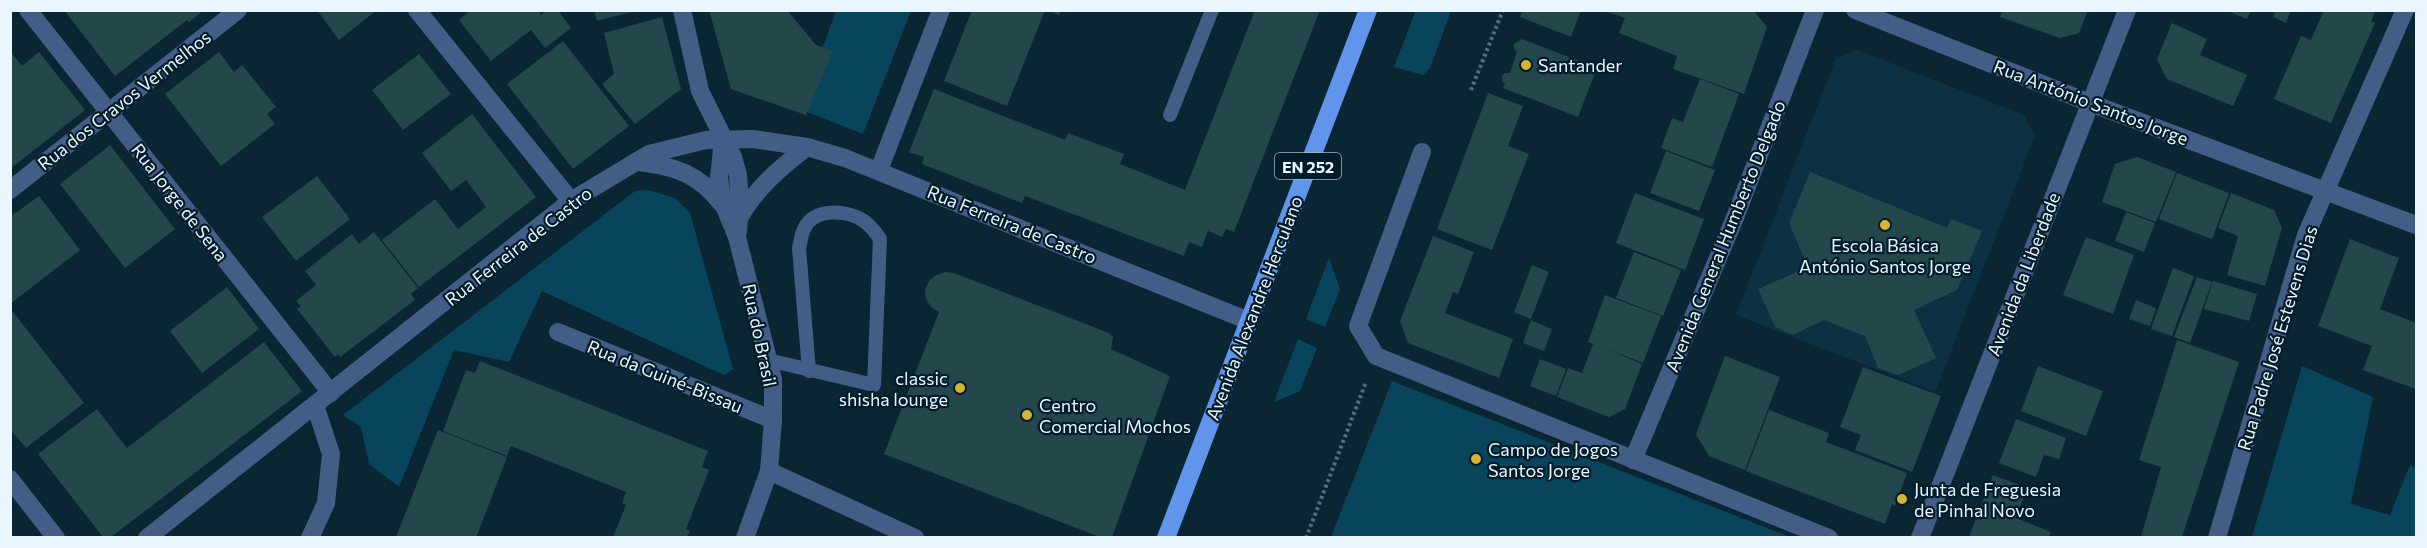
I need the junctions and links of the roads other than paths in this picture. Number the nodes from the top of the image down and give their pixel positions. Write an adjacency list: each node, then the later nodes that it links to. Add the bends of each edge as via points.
1 (28, 10): 13 (street, Rua Jorge de Sena)
2 (238, 10): 13 (street, Rua dos Cravos Vermelhos)
3 (417, 10): 22 (street)
4 (682, 10): 15 (street, via 700,91)
5 (941, 10): 19 (street)
6 (1212, 10): 14 (lane)
7 (1368, 10): 25 (main road, Avenida Alexandre Herculano / EN 252)
8 (1815, 10): 32 (street, Avenida General Humberto Delgado, via 1734,220)
9 (1855, 10): 12 (street, Rua António Santos Jorge)
10 (2127, 10): 12 (street, Avenida da Liberdade)
11 (2405, 10): 21 (street, Rua Padre José Estevens Dias)
12 (2090, 103): 21 (street, Rua António Santos Jorge); 42 (street, Avenida da Liberdade)
13 (109, 112): 20 (street, Rua dos Cravos Vermelhos); 29 (street, Rua Jorge de Sena)
14 (1170, 115)
15 (723, 140): 16 (street, Rua Ferreira de Castro); 18 (street, Rua Ferreira de Castro, via 649,154); 23 (street, via 738,175)
16 (807, 147): 19 (street, Rua Ferreira de Castro); 23 (street, via 761,185)
17 (1422, 152): 32 (street, via 1358,326 1376,356)
18 (636, 161): 22 (street, Rua Ferreira de Castro); 23 (street, via 664,164 689,174 709,187)
19 (879, 170): 25 (street, Rua Ferreira de Castro)
20 (10, 190)
21 (2327, 191): 24 (street, Rua António Santos Jorge); 43 (street, Rua Padre José Estevens Dias, via 2306,234)
22 (571, 201): 29 (street, Rua Ferreira de Castro)
23 (734, 222): 27 (street, Rua do Brasil)
24 (2416, 225)
25 (1249, 321): 40 (main road, Avenida Alexandre Herculano / EN 252)
26 (558, 332): 31 (street, Rua da Guiné-Bissau)
27 (768, 360): 28 (lane); 31 (street, Rua do Brasil)
28 (809, 371): 28 (lane, via 874,385 880,239 864,221 842,213 814,217 804,228 799,248)
29 (331, 393): 30 (street, Rua Ferreira de Castro)
30 (315, 405): 36 (street, Rua Ferreira de Castro); 37 (street, via 332,454 326,503)
31 (773, 420): 33 (street, Rua do Brasil)
32 (1633, 460): 41 (street)
33 (769, 471): 38 (street, Rua do Brasil); 39 (street)
34 (10, 479): 35 (street)
35 (56, 537)
36 (147, 537)
37 (310, 537)
38 (745, 537)
39 (915, 537)
40 (1166, 537)
41 (1829, 537)
42 (1920, 537)
43 (2217, 537)

